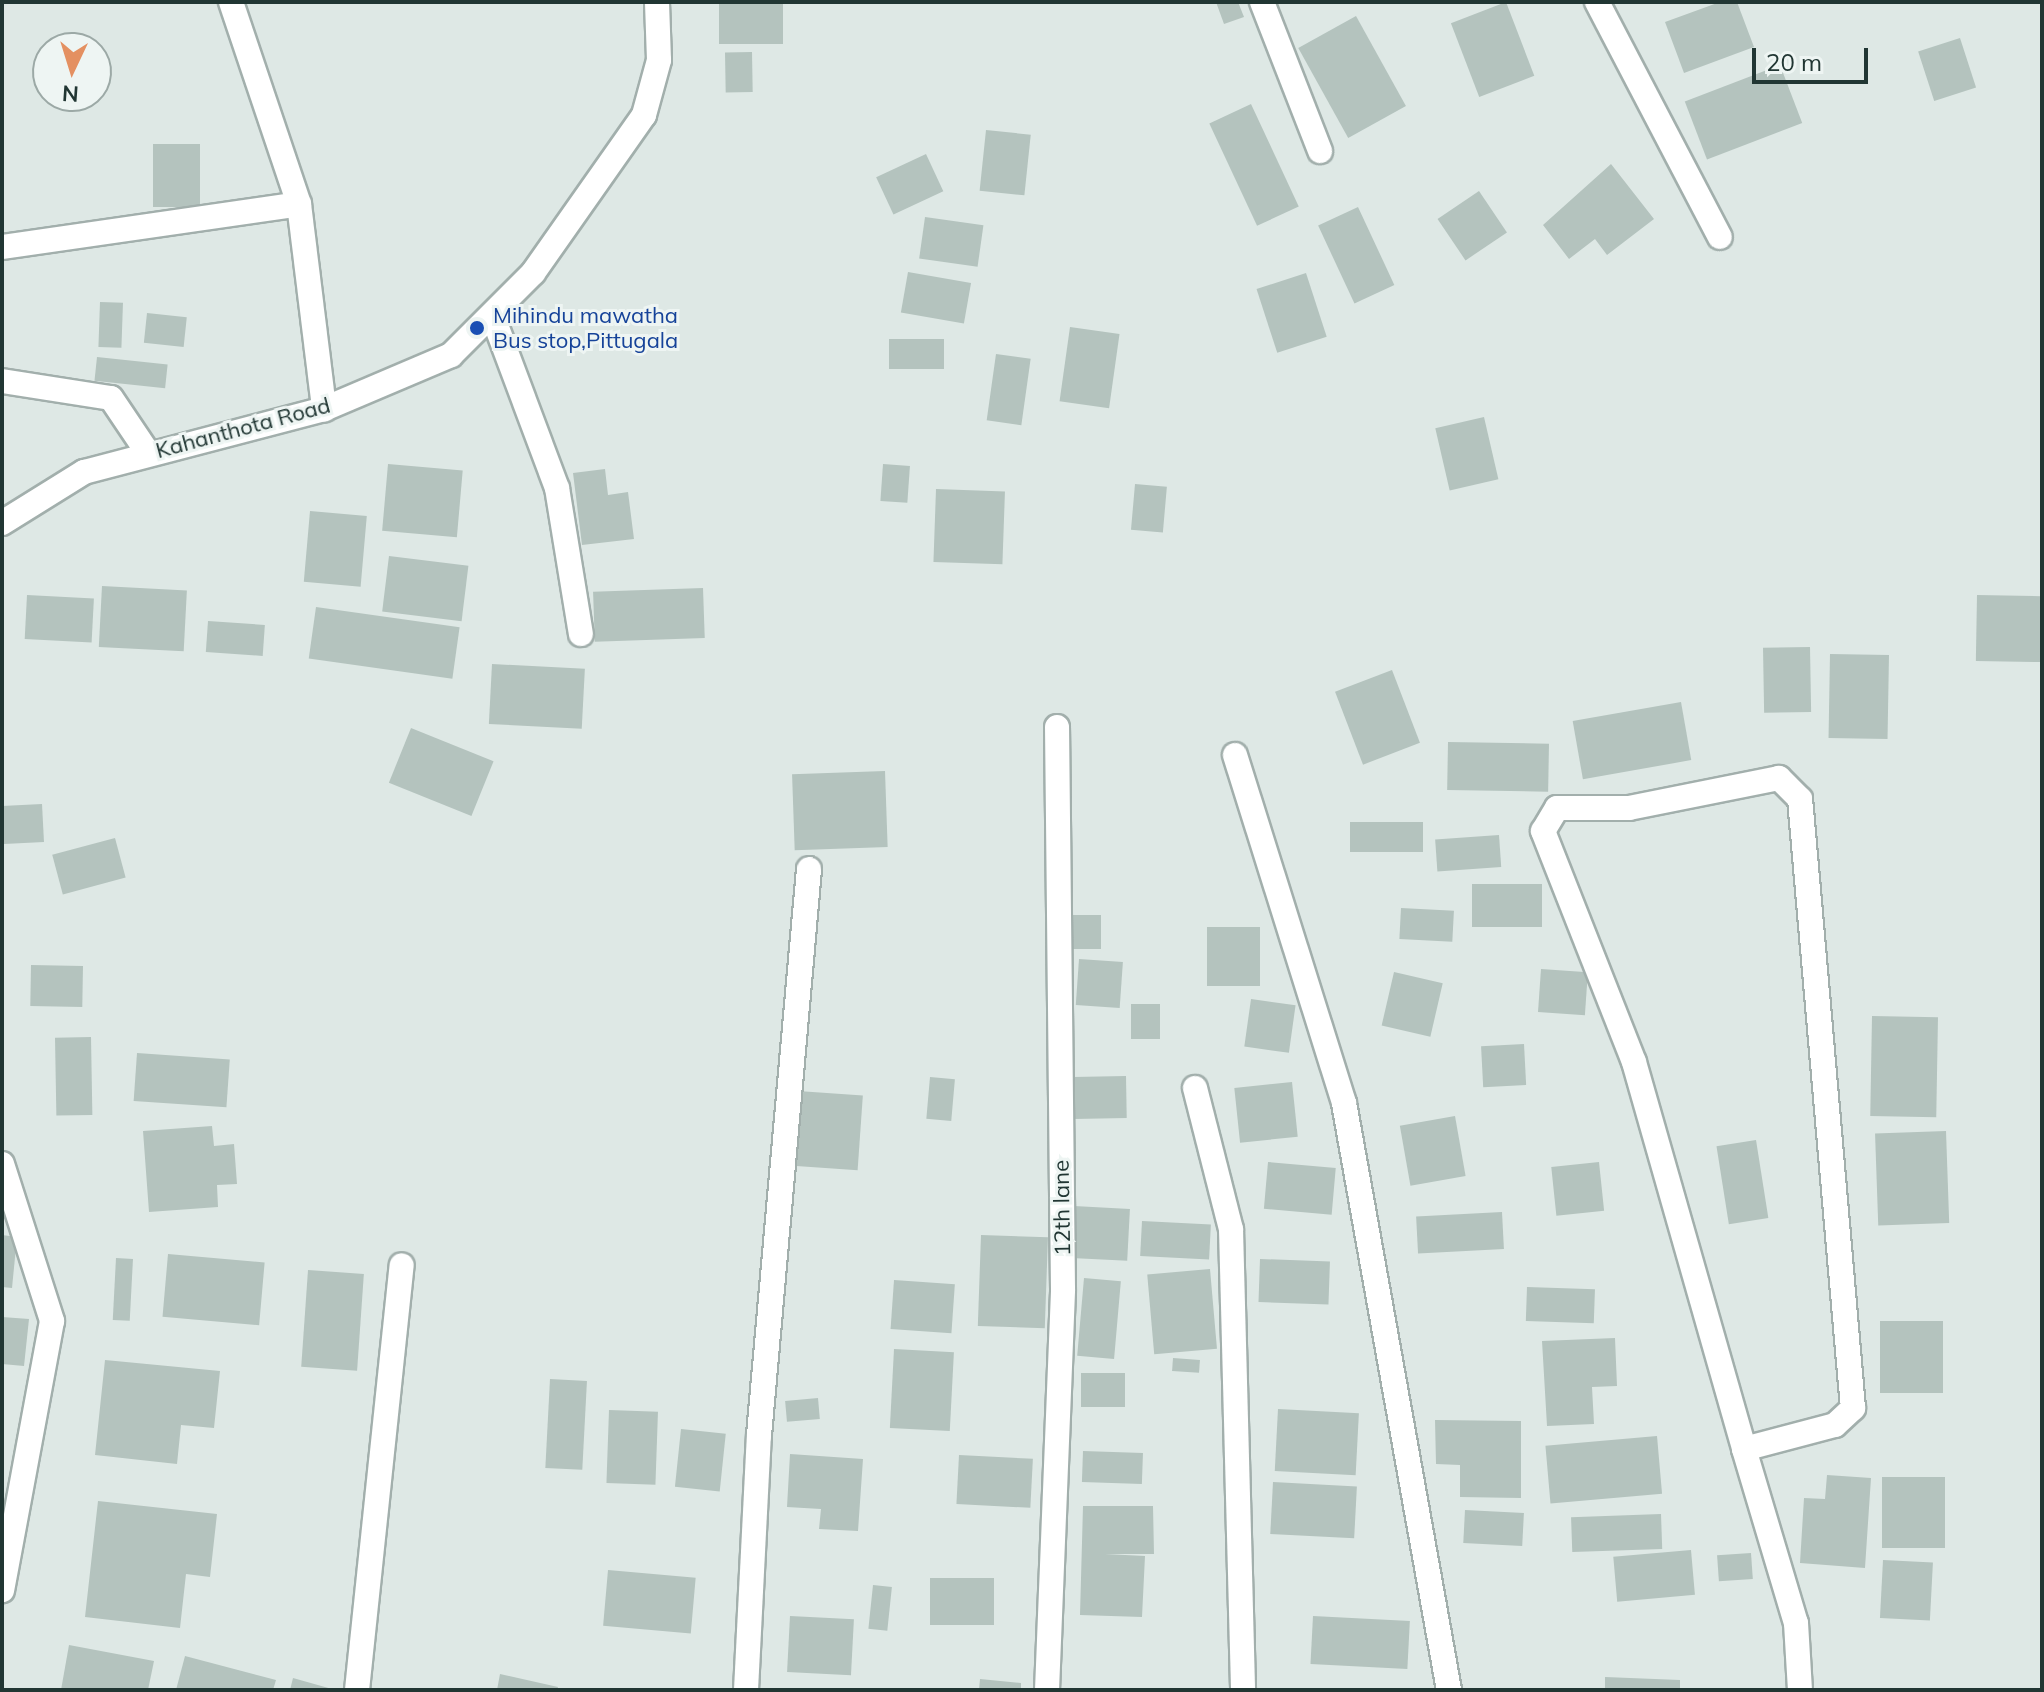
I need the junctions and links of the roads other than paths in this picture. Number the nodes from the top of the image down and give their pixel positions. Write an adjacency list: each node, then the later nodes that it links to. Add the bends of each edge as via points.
1 (231, 2): 6 (street)
2 (657, 2): 9 (street, Kahanthota Road, via 659,60 644,115 533,273)
3 (1262, 2): 5 (street)
4 (1597, 2): 7 (street)
5 (1320, 151)
6 (299, 204): 8 (street); 11 (street)
7 (1720, 237)
8 (2, 247)
9 (493, 317): 11 (street, Kahanthota Road, via 451,355); 14 (street, via 557,488)
10 (2, 381): 12 (street, via 111,398)
11 (324, 409): 12 (street, Kahanthota Road)
12 (148, 453): 13 (street, Kahanthota Road, via 84,472)
13 (2, 523)
14 (581, 634)
15 (1057, 727): 25 (street, 12th lane, via 1063,1289)
16 (1235, 755): 27 (street, via 1344,1103)
17 (809, 869): 24 (street, via 759,1435)
18 (1195, 1088): 26 (street, via 1231,1229)
19 (3, 1169): 22 (street, via 52,1321)
20 (402, 1265): 23 (street)
21 (1744, 1449): 21 (street, via 1634,1062 1543,831 1557,808 1629,808 1779,778 1800,799 1853,1408 1835,1425); 28 (street, via 1796,1623)
22 (2, 1590)
23 (357, 1690)
24 (746, 1690)
25 (1047, 1690)
26 (1243, 1690)
27 (1449, 1690)
28 (1800, 1690)

